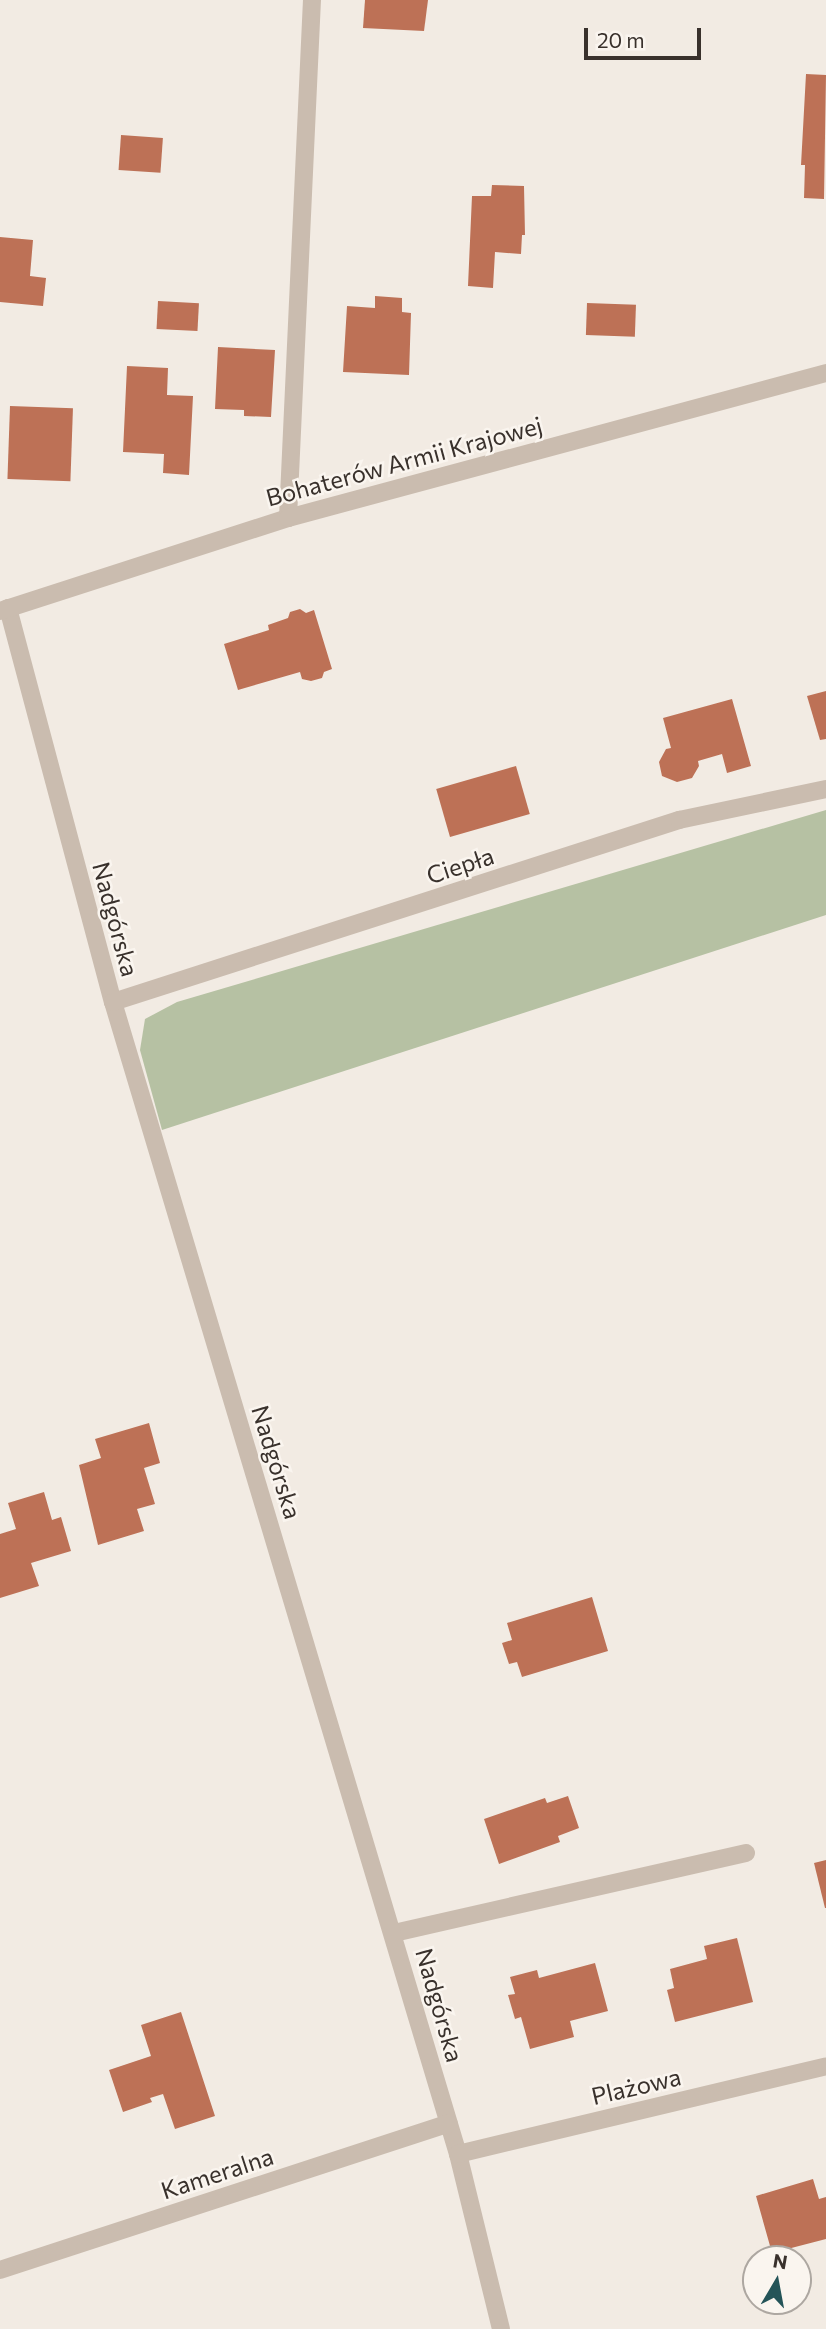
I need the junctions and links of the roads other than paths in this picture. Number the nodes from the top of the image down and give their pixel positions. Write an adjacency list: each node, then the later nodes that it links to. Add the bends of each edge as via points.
1 (312, 0): 3 (street)
2 (826, 373): 3 (street, Bohaterów Armii Krajowej)
3 (288, 518): 4 (street, Bohaterów Armii Krajowej)
4 (4, 610): 6 (street, Nadgórska)
5 (826, 789): 6 (street, Ciepła, via 680,820)
6 (113, 1002): 8 (street, Nadgórska)
7 (746, 1853): 8 (street)
8 (394, 1933): 10 (street, Nadgórska)
9 (826, 2066): 11 (street, Plażowa)
10 (449, 2123): 11 (street, Nadgórska); 12 (street, Kameralna)
11 (458, 2154): 13 (street, Nadgórska)
12 (0, 2270)
13 (501, 2329)

